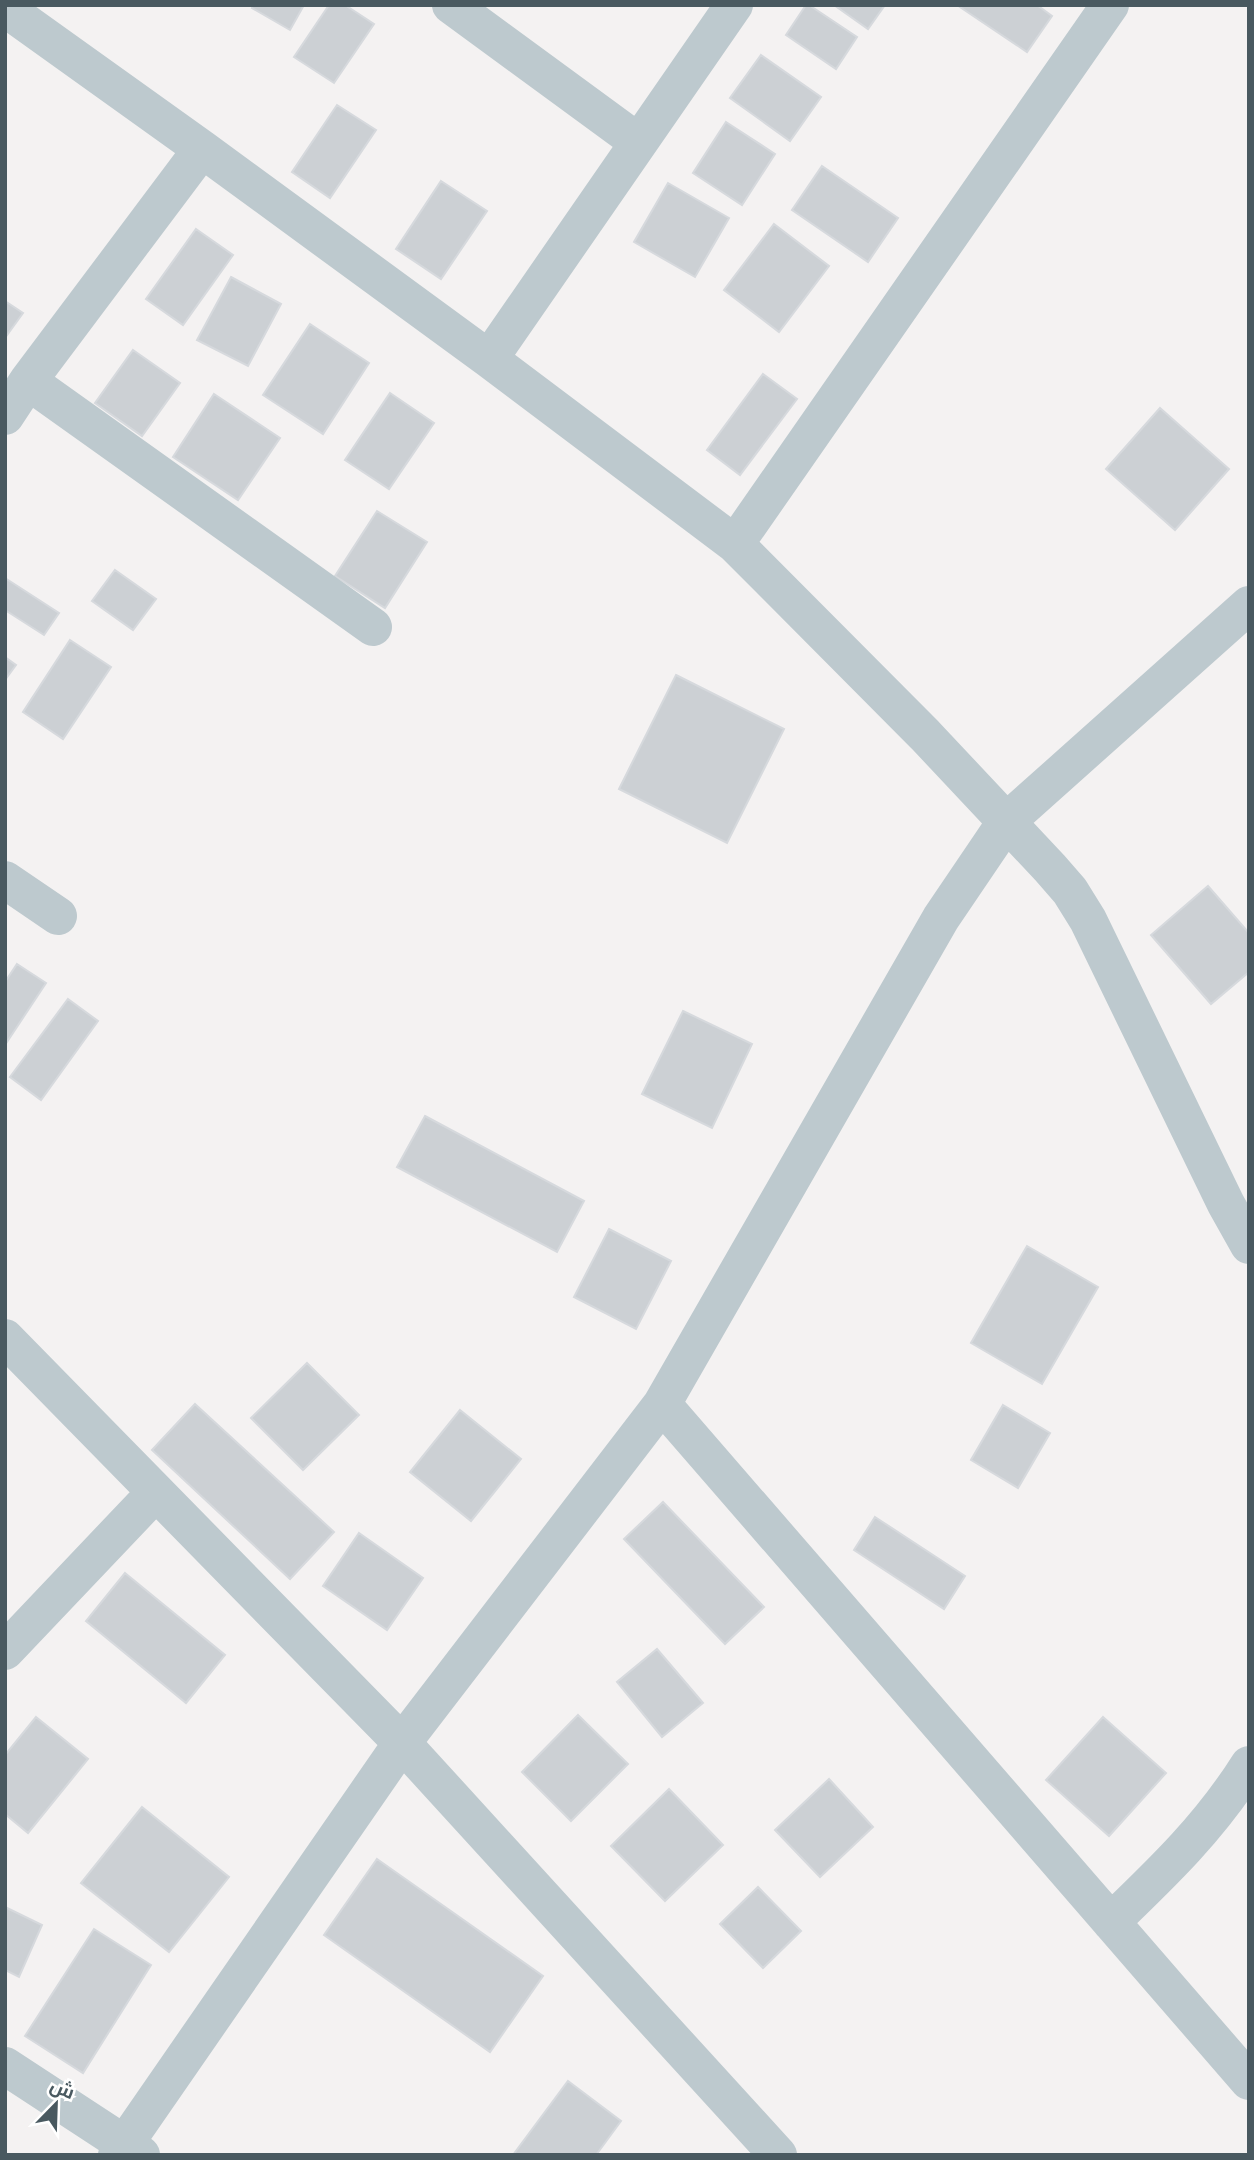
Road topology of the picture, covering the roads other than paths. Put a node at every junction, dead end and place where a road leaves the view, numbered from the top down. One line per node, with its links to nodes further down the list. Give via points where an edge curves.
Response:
1 (452, 5): 5 (street)
2 (734, 5): 5 (street)
3 (1110, 5): 10 (street)
4 (5, 8): 6 (street)
5 (639, 142): 7 (street)
6 (202, 149): 7 (street); 8 (street)
7 (489, 359): 10 (street)
8 (28, 381): 9 (street); 12 (street)
9 (5, 416)
10 (735, 544): 13 (street)
11 (1249, 605): 13 (street)
12 (373, 627)
13 (1006, 822): 16 (street, via 1070,891 1088,920); 18 (street, via 940,918)
14 (5, 880): 15 (street)
15 (58, 916)
16 (1249, 1245)
17 (5, 1338): 19 (street)
18 (662, 1404): 21 (street); 23 (street)
19 (156, 1492): 20 (street); 21 (street)
20 (5, 1651)
21 (402, 1743): 26 (street); 27 (street)
22 (1249, 1765): 23 (street, via 1181,1855)
23 (1111, 1922): 25 (street)
24 (5, 2066): 26 (street)
25 (1249, 2081)
26 (128, 2151)
27 (778, 2155)

